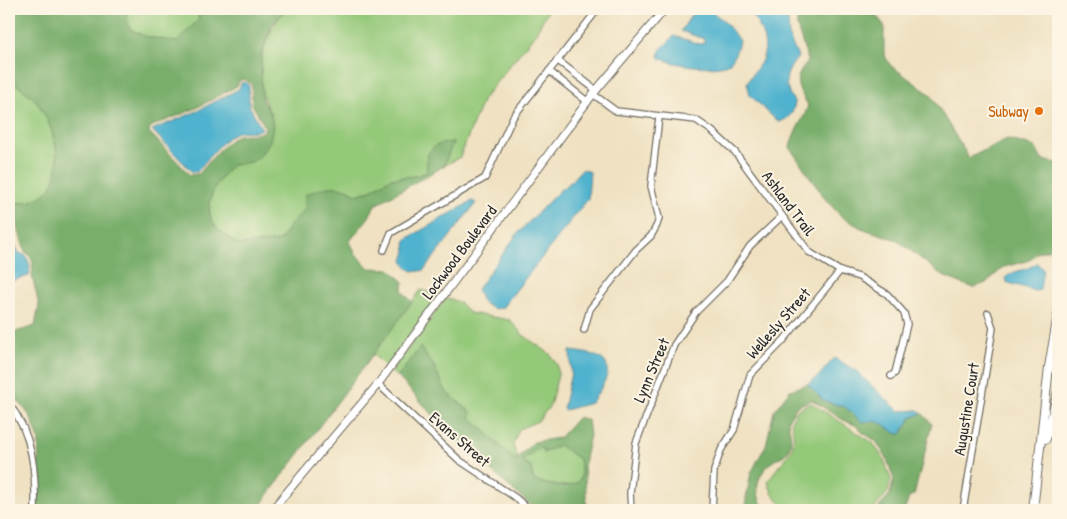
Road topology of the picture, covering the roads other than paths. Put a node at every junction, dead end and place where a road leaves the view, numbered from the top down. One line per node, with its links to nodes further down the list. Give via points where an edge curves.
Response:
1 (598, 9): 3 (street)
2 (665, 9): 5 (street, Lockwood Boulevard)
3 (557, 60): 4 (street); 5 (street, Ashland Trail)
4 (549, 71): 6 (street); 9 (street, via 512,117 485,178 391,233)
5 (595, 92): 6 (street, Lockwood Boulevard); 7 (street, Ashland Trail, via 616,111)
6 (588, 102): 15 (street, Lockwood Boulevard)
7 (660, 117): 8 (street, Ashland Trail, via 696,120 712,131 735,152); 13 (street, via 651,186 659,218 657,226 590,309)
8 (782, 216): 10 (street, Ashland Trail, via 809,252); 22 (street, Lynn Street, via 750,246 727,280 696,312 674,345 636,443)
9 (384, 250)
10 (840, 271): 14 (street, Ashland Trail, via 858,277 887,294 904,313 907,324 895,372); 23 (street, Wellesly Street, via 801,320 750,375 734,430 714,471)
11 (988, 312): 24 (street, Augustine Court, via 993,328)
12 (1058, 315): 18 (main road)
13 (584, 330)
14 (891, 376)
15 (378, 384): 20 (street, Lockwood Boulevard); 21 (street, Evans Street, via 459,460)
16 (1058, 392): 18 (main road)
17 (9, 404): 19 (street, via 29,441 36,477)
18 (1039, 465): 25 (main road)
19 (35, 510)
20 (272, 510)
21 (529, 510)
22 (631, 510)
23 (712, 510)
24 (963, 510)
25 (1032, 510)

